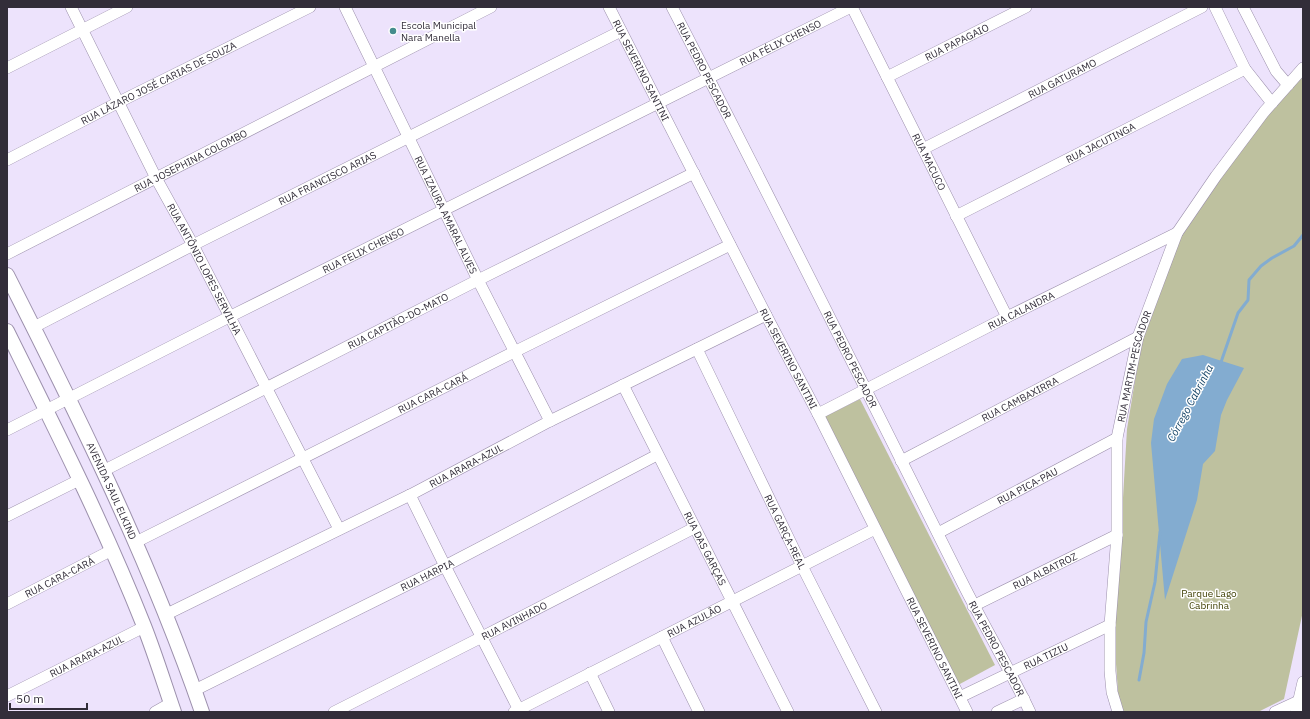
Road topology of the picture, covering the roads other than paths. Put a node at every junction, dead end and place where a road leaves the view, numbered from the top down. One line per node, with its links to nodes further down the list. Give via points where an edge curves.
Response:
1 (72, 7): 13 (street, RUA ANTÔNIO LOPES SERVILHA)
2 (127, 7): 13 (street)
3 (310, 7): 22 (street, RUA LÁZARO JOSÉ CARIAS DE SOUZA)
4 (345, 7): 15 (street, RUA IZAURA AMARAL ALVES)
5 (491, 7): 15 (street, RUA JOSEPHINA COLOMBO)
6 (609, 7): 14 (street, RUA SEVERINO SANTINI)
7 (672, 7): 19 (street, RUA PEDRO PESCADOR)
8 (852, 7): 19 (street, RUA FÉLIX CHENSO); 20 (street, RUA MACUCO)
9 (1026, 7): 20 (street, RUA PAPAGAIO)
10 (1202, 7): 26 (street, RUA GATURAMO)
11 (1215, 7): 18 (street)
12 (1243, 7): 21 (street, via 1276,71)
13 (83, 29): 16 (street); 22 (street, RUA ANTÔNIO LOPES SERVILHA)
14 (621, 31): 23 (street, RUA SEVERINO SANTINI); 25 (street, RUA FRANCISCO ARIAS)
15 (374, 67): 25 (street, RUA IZAURA AMARAL ALVES); 29 (street, RUA JOSEPHINA COLOMBO)
16 (7, 68)
17 (1303, 68): 21 (street, RUA MARTIM-PESCADOR)
18 (1245, 69): 24 (street); 31 (street, RUA JACUTINGA)
19 (709, 77): 23 (street, RUA FÉLIX CHENSO); 48 (street, RUA PEDRO PESCADOR)
20 (887, 77): 26 (street, RUA MACUCO)
21 (1288, 85): 24 (street, RUA MARTIM-PESCADOR)
22 (119, 102): 27 (street, RUA LÁZARO JOSÉ CARIAS DE SOUZA); 29 (street, RUA ANTÔNIO LOPES SERVILHA)
23 (658, 103): 28 (street, RUA SEVERINO SANTINI); 30 (street, RUA FELIX CHENSO)
24 (1272, 103): 32 (street, RUA MARTIM-PESCADOR, via 1216,176)
25 (409, 137): 30 (street, RUA IZAURA AMARAL ALVES); 33 (street, RUA FRANCISCO ARIAS)
26 (923, 149): 31 (street, RUA MACUCO)
27 (7, 160)
28 (694, 173): 34 (street, RUA SEVERINO SANTINI); 37 (street, RUA CAPITÃO-DO-MATO)
29 (156, 178): 33 (street, RUA ANTÔNIO LOPES SERVILHA); 35 (street, RUA JOSEPHINA COLOMBO)
30 (445, 210): 37 (street, RUA IZAURA AMARAL ALVES); 39 (street, RUA FELIX CHENSO)
31 (956, 216): 40 (street, RUA MACUCO)
32 (1177, 233): 40 (street, RUA CALANDRA); 43 (street, RUA MARTIM-PESCADOR)
33 (193, 245): 39 (street, RUA ANTÔNIO LOPES SERVILHA); 41 (street, RUA FRANCISCO ARIAS)
34 (730, 245): 38 (street, RUA SEVERINO SANTINI); 45 (street, RUA CARA-CARÁ)
35 (7, 254)
36 (7, 275): 41 (main road, AVENIDA SAUL ELKIND)
37 (478, 280): 45 (street, RUA IZAURA AMARAL ALVES); 47 (street, RUA CAPITÃO-DO-MATO)
38 (766, 315): 44 (street, RUA ARARA-AZUL); 51 (street, RUA SEVERINO SANTINI)
39 (229, 317): 47 (street, RUA ANTÔNIO LOPES SERVILHA); 49 (street, RUA FELIX CHENSO)
40 (1007, 317): 48 (street, RUA CALANDRA)
41 (34, 327): 49 (main road, AVENIDA SAUL ELKIND)
42 (7, 331): 50 (main road)
43 (1138, 338): 54 (street, RUA MARTIM-PESCADOR); 57 (street, RUA CAMBAXIRRA)
44 (697, 349): 46 (street, RUA ARARA-AZUL); 70 (street, RUA GARÇA-REAL)
45 (514, 352): 52 (street, RUA IZAURA AMARAL ALVES); 56 (street, RUA CARA-CARÁ)
46 (623, 385): 52 (street, RUA ARARA-AZUL); 55 (street, RUA DAS GARÇAS)
47 (266, 387): 56 (street, RUA ANTÔNIO LOPES SERVILHA); 58 (street, RUA CAPITÃO-DO-MATO)
48 (867, 389): 51 (street, RUA CALANDRA); 57 (street, RUA PEDRO PESCADOR)
49 (68, 399): 50 (street, RUA FELIX CHENSO); 58 (main road, AVENIDA SAUL ELKIND)
50 (46, 410): 53 (street, RUA FELIX CHENSO); 59 (main road)
51 (818, 414): 64 (street, RUA SEVERINO SANTINI)
52 (550, 421): 60 (street, RUA ARARA-AZUL)
53 (7, 430)
54 (1117, 438): 65 (street, RUA PICA-PAU); 66 (street, RUA MARTIM-PESCADOR)
55 (657, 455): 62 (street, RUA DAS GARÇAS); 69 (street, RUA HARPIA)
56 (303, 458): 63 (street, RUA ANTÔNIO LOPES SERVILHA); 67 (street, RUA CARA-CARÁ)
57 (901, 460): 65 (street, RUA PEDRO PESCADOR)
58 (103, 471): 67 (main road, AVENIDA SAUL ELKIND)
59 (79, 480): 61 (street); 68 (main road)
60 (410, 495): 63 (street, RUA ARARA-AZUL); 69 (street)
61 (7, 516)
62 (694, 528): 71 (street, RUA DAS GARÇAS); 77 (street, RUA AVINHADO)
63 (339, 529): 74 (street, RUA ARARA-AZUL)
64 (875, 529): 70 (street, RUA AZULÃO); 84 (street, RUA SEVERINO SANTINI)
65 (938, 533): 73 (street, RUA PEDRO PESCADOR)
66 (1116, 535): 73 (street, RUA ALBATROZ); 75 (street, RUA MARTIM-PESCADOR)
67 (136, 542): 74 (main road, AVENIDA SAUL ELKIND)
68 (112, 550): 72 (street, RUA CARA-CARÁ); 76 (main road)
69 (445, 566): 77 (street); 82 (street, RUA HARPIA)
70 (802, 566): 71 (street, RUA AZULÃO); 96 (street, RUA GARÇA-REAL)
71 (732, 602): 78 (street, RUA AZULÃO); 95 (street, RUA DAS GARÇAS)
72 (7, 604)
73 (974, 606): 80 (street, RUA PEDRO PESCADOR)
74 (166, 615): 82 (main road, AVENIDA SAUL ELKIND)
75 (1110, 625): 80 (street, RUA TIZIU); 89 (street, RUA MARTIM-PESCADOR, via 1110,670)
76 (144, 627): 83 (street, RUA ARARA-AZUL); 87 (main road)
77 (482, 637): 88 (street); 92 (street, RUA AVINHADO)
78 (662, 637): 79 (street, RUA AZULÃO); 94 (street)
79 (590, 673): 88 (street, RUA AZULÃO); 93 (street)
80 (1011, 673): 84 (street, RUA TIZIU); 85 (street, RUA PEDRO PESCADOR)
81 (1303, 682): 86 (street)
82 (195, 690): 91 (main road, AVENIDA SAUL ELKIND)
83 (7, 696)
84 (960, 697): 97 (street, RUA SEVERINO SANTINI)
85 (1024, 698): 98 (street); 99 (street, RUA PEDRO PESCADOR)
86 (1301, 699): 100 (street); 101 (street)
87 (173, 708): 90 (street)
88 (518, 711)
89 (1115, 711)
90 (155, 712)
91 (202, 712)
92 (334, 712)
93 (609, 712)
94 (699, 712)
95 (788, 712)
96 (876, 712)
97 (967, 712)
98 (997, 712)
99 (1030, 712)
100 (1275, 712)
101 (1296, 712)

